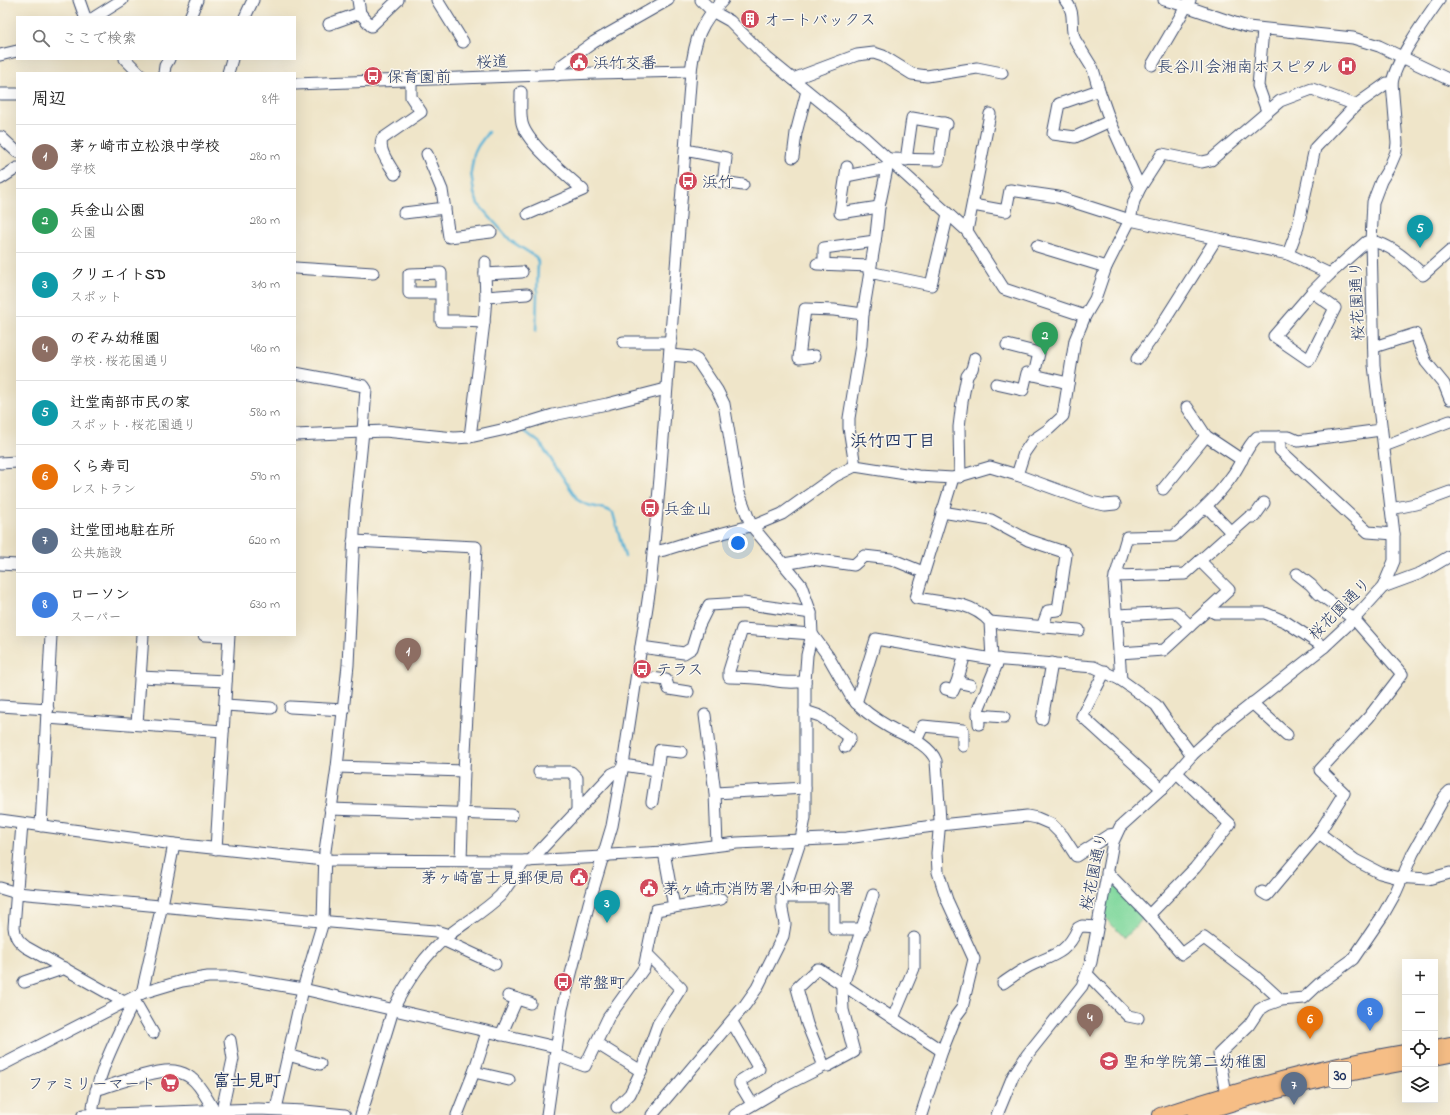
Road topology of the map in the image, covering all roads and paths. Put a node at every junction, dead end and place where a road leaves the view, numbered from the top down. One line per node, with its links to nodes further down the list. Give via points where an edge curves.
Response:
1 (79, 0): 17 (street)
2 (122, 0): 18 (street)
3 (197, 0): 19 (street)
4 (253, 0): 20 (street)
5 (358, 0): 16 (street)
6 (398, 0): 16 (street, via 371,26)
7 (437, 0): 23 (street)
8 (668, 0): 36 (street, via 594,42 562,64)
9 (701, 0): 15 (street)
10 (723, 0): 15 (street)
11 (1065, 0): 42 (street, via 1072,13 1073,35 1093,69)
12 (1164, 0): 14 (street)
13 (1439, 0): 26 (street, 桜花園通り)
14 (1189, 3): 22 (street, via 1231,23); 30 (street)
15 (712, 11): 31 (street, via 698,36); 37 (street, via 730,21 767,58)
16 (360, 13): 21 (street)
17 (85, 16)
18 (97, 16)
19 (190, 16)
20 (246, 16)
21 (329, 24)
22 (1263, 30): 26 (street, via 1353,38 1378,46); 48 (street, via 1258,86)
23 (463, 42)
24 (16, 51): 25 (street)
25 (0, 55)
26 (1402, 58): 39 (street); 40 (street, 桜花園通り)
27 (126, 60): 32 (street)
28 (168, 60): 33 (street)
29 (232, 60): 34 (street)
30 (1152, 65)
31 (691, 71): 36 (street, 桜道); 52 (street)
32 (138, 72)
33 (164, 72)
34 (228, 72)
35 (1002, 73): 37 (street, via 977,68 927,76 912,74 874,53 857,55)
36 (557, 75): 38 (street, 桜道)
37 (793, 79): 43 (street)
38 (411, 80): 41 (street, 桜道); 59 (street, via 411,96 421,112 382,139 380,144)
39 (1450, 80)
40 (1392, 83): 47 (street); 74 (street, 桜花園通り, via 1396,152 1373,202)
41 (296, 84)
42 (1099, 90): 50 (street); 50 (street, via 1059,104 1053,134 1075,137)
43 (807, 91): 55 (street, via 796,133); 57 (street)
44 (521, 92): 67 (street, via 522,124 526,132 583,190)
45 (0, 94): 46 (street)
46 (16, 94)
47 (1356, 105): 48 (street, via 1312,89 1280,101); 77 (street, via 1315,148 1298,226)
48 (1267, 111): 62 (street, via 1211,160 1202,162 1162,154)
49 (990, 114): 63 (street)
50 (1110, 121): 62 (street)
51 (1, 137): 53 (street)
52 (685, 150): 61 (street, via 726,158 719,181); 94 (street)
53 (16, 151)
54 (427, 154): 65 (street, via 442,190)
55 (793, 157)
56 (906, 160): 56 (street, via 939,160 945,124 912,118); 57 (street)
57 (888, 164): 64 (street); 64 (street, via 846,172 840,213); 68 (street)
58 (16, 169): 60 (street)
59 (395, 174)
60 (0, 179)
61 (743, 186)
62 (1140, 188): 69 (street)
63 (972, 205): 69 (street, via 1006,211 1010,190 1058,197); 70 (street)
64 (879, 207): 73 (street)
65 (445, 208): 66 (street); 71 (street, via 449,237)
66 (404, 212)
67 (528, 214)
68 (948, 214): 70 (street); 81 (street, via 931,285)
69 (1130, 220): 72 (street); 79 (street)
70 (967, 231): 91 (street, via 1004,289)
71 (491, 232)
72 (1216, 239): 77 (street); 100 (street)
73 (875, 241): 81 (street); 81 (street, via 824,248 820,264)
74 (1371, 241): 76 (street, via 1391,249 1423,275); 85 (street, via 1366,242); 96 (street, 桜花園通り)
75 (1040, 249): 79 (street)
76 (1450, 251)
77 (1288, 254): 85 (street)
78 (485, 262): 84 (street)
79 (1106, 267): 91 (street)
80 (296, 268): 83 (street)
81 (870, 269): 90 (street)
82 (522, 272): 84 (street)
83 (373, 273)
84 (485, 274): 89 (street)
85 (1330, 274): 86 (street)
86 (1312, 292): 86 (street, via 1274,336 1309,360 1335,308)
87 (441, 293): 92 (street, via 441,326 461,321)
88 (527, 294): 89 (street)
89 (486, 298): 92 (street)
90 (863, 314): 98 (street, via 805,309 799,358); 119 (street, via 849,418)
91 (1085, 316): 103 (street, via 1075,340)
92 (484, 322): 113 (street)
93 (623, 342): 94 (street)
94 (671, 342): 97 (street)
95 (1007, 345): 102 (street, via 1039,353)
96 (1374, 347): 106 (street, via 1415,334 1426,362 1444,384); 109 (street, 桜花園通り)
97 (670, 355): 105 (street); 129 (street, via 692,356 697,360 724,404 739,493)
98 (815, 356)
99 (975, 358): 121 (street, via 967,376 962,402)
100 (1137, 359)
101 (296, 373): 110 (street, via 364,386 366,389)
102 (1034, 375): 103 (street); 104 (street, via 1027,373 1023,390)
103 (1068, 383): 120 (street, via 1063,416 1050,429 1033,440 1024,453)
104 (996, 384)
105 (666, 389): 113 (street); 133 (street)
106 (1450, 399)
107 (1187, 407): 112 (street)
108 (1450, 421): 115 (street)
109 (1381, 430): 114 (street, via 1298,441); 115 (street, 桜花園通り)
110 (363, 431): 111 (street); 113 (street); 132 (street)
111 (296, 435)
112 (1206, 436): 116 (street); 122 (street)
113 (470, 437)
114 (1280, 437): 116 (street, via 1257,437 1252,441); 131 (street, via 1280,450 1368,532)
115 (1384, 446): 127 (street, 桜花園通り)
116 (1242, 460): 126 (street, via 1222,490)
117 (16, 462): 118 (street)
118 (0, 463)
119 (855, 466): 121 (street, via 918,476); 129 (street, via 835,476 786,511)
120 (1017, 475): 121 (street, via 990,467); 125 (street, via 1091,502)
121 (956, 478): 128 (street)
122 (1163, 488)
123 (1450, 492): 127 (street, via 1420,503)
124 (1264, 503): 130 (street, via 1254,517 1248,517)
125 (1115, 504)
126 (1206, 506): 130 (street); 141 (street, via 1174,536 1127,537)
127 (1391, 509): 131 (street, 桜花園通り)
128 (942, 512): 139 (street); 149 (street, via 990,520 1028,540 1064,552 1066,555 1058,610 1048,611)
129 (751, 525): 133 (street); 137 (street)
130 (1231, 532): 135 (street)
131 (1394, 534): 142 (street, 桜花園通り, via 1394,561)
132 (353, 541): 177 (street); 194 (street, via 476,547)
133 (654, 552): 155 (street)
134 (1450, 556): 142 (street, via 1421,573)
135 (1200, 561): 141 (street, via 1185,574); 143 (street, via 1229,590)
136 (0, 564): 138 (street)
137 (784, 564): 139 (street, via 812,559 854,565 864,556 891,559); 144 (street, via 801,585)
138 (16, 566)
139 (923, 572): 147 (street, via 916,598 969,607)
140 (1297, 574): 146 (street, via 1319,594)
141 (1115, 576): 145 (street)
142 (1383, 587): 146 (street, 桜花園通り)
143 (1208, 609): 148 (street); 156 (street, via 1215,613 1265,613 1286,622)
144 (811, 613): 151 (street); 155 (street, via 743,603 709,605 692,648 684,653)
145 (1117, 615): 148 (street, via 1176,612); 157 (street)
146 (1354, 619): 156 (street, 桜花園通り); 210 (street, via 1402,674 1369,717 1320,770 1344,793)
147 (990, 622): 149 (street); 159 (street)
148 (1190, 626): 157 (street, via 1164,650)
149 (1042, 627): 150 (street)
150 (1079, 630)
151 (812, 634): 166 (street); 166 (street, via 742,629 729,671 729,677); 171 (street)
152 (52, 636): 179 (street)
153 (143, 636): 163 (street)
154 (228, 636): 165 (street)
155 (641, 647): 162 (street)
156 (1324, 647): 172 (street, 桜花園通り)
157 (1119, 653): 164 (street)
158 (965, 654): 159 (street); 167 (street); 171 (street, via 876,639)
159 (995, 659): 160 (street); 181 (street, via 978,710 979,720)
160 (1052, 663): 161 (street, via 1088,666); 182 (street)
161 (1105, 671): 164 (street); 198 (street, via 1082,716)
162 (637, 676): 170 (street, via 666,680 669,689); 192 (street)
163 (140, 677): 165 (street); 183 (street)
164 (1121, 680): 190 (street, via 1156,705)
165 (226, 681): 173 (street)
166 (805, 682): 178 (street)
167 (957, 682): 168 (street); 169 (street, via 953,691)
168 (970, 685)
169 (946, 689)
170 (688, 692)
171 (856, 703): 186 (street)
172 (1252, 703): 185 (street); 190 (street, 桜花園通り)
173 (224, 705): 176 (street); 184 (street)
174 (0, 706): 179 (street)
175 (290, 707): 177 (street)
176 (271, 708)
177 (344, 710): 191 (street)
178 (805, 711): 188 (street, via 820,716 850,738); 197 (street)
179 (47, 713): 183 (street); 209 (street)
180 (705, 715): 200 (street)
181 (1004, 717)
182 (1042, 719)
183 (138, 724): 184 (street)
184 (223, 731): 215 (street)
185 (1287, 735)
186 (916, 742): 187 (street, via 923,726 963,730); 208 (street, via 933,755 936,761)
187 (963, 746)
188 (845, 747)
189 (680, 752): 193 (street, via 660,750)
190 (1192, 754): 196 (street, 桜花園通り)
191 (337, 766): 194 (street); 202 (street)
192 (623, 767): 193 (street); 203 (street, via 612,774); 217 (street, via 612,826)
193 (656, 770): 201 (street)
194 (464, 771): 204 (street)
195 (539, 772): 203 (street, via 571,772 577,778)
196 (1176, 772): 198 (street, 桜花園通り); 232 (street, via 1230,824 1195,868)
197 (805, 788): 200 (street); 212 (street, via 805,818)
198 (1162, 789): 211 (street, 桜花園通り, via 1131,815)
199 (1450, 791): 223 (street, via 1413,853)
200 (715, 793): 214 (street)
201 (652, 802)
202 (330, 809): 204 (street); 218 (street)
203 (577, 812): 220 (street)
204 (463, 813): 205 (street); 219 (street)
205 (512, 815)
206 (0, 820): 207 (street)
207 (22, 824): 209 (street); 226 (street)
208 (940, 825): 211 (street, via 1012,816 1037,818 1051,824 1076,856 1109,835); 212 (street, via 847,838); 261 (street, via 938,872 947,900 974,959 962,1008 956,1016)
209 (41, 826): 213 (street)
210 (1319, 832): 223 (street, via 1355,860 1380,873); 225 (street, via 1267,895)
211 (1115, 834): 221 (street, 桜花園通り)
212 (801, 839): 214 (street); 228 (street)
213 (174, 844): 215 (street); 230 (street)
214 (717, 845): 216 (street)
215 (216, 849): 218 (street)
216 (664, 852): 217 (street); 231 (street)
217 (603, 857): 220 (street); 260 (street, via 562,1009)
218 (324, 860): 219 (street); 233 (street)
219 (461, 860): 220 (street)
220 (527, 861): 236 (street, via 500,895)
221 (1107, 872): 232 (street); 234 (street, 桜花園通り)
222 (1450, 873): 223 (street, via 1428,879)
223 (1403, 878): 247 (street, via 1383,915 1353,959 1320,982 1304,998)
224 (0, 888): 226 (street)
225 (1262, 892)
226 (17, 893): 230 (street); 240 (street, via 14,934 18,941)
227 (873, 895): 235 (street)
228 (782, 897): 235 (street, via 834,897 834,929); 252 (street, via 785,924 783,936 757,988)
229 (722, 899): 231 (street)
230 (162, 905): 233 (street); 246 (street)
231 (674, 907): 238 (street, via 656,910)
232 (1149, 915): 247 (street, via 1182,954 1204,938 1257,978)
233 (323, 922): 236 (street, via 436,930); 245 (street)
234 (1097, 927): 241 (street, 桜花園通り); 243 (street, via 1078,928 1073,939 1058,954)
235 (863, 929): 244 (street)
236 (446, 937): 239 (street); 249 (street, via 421,964)
237 (914, 938): 250 (street, via 914,968)
238 (647, 954): 257 (street, via 644,968 608,1018); 271 (street, via 681,988 658,1024)
239 (495, 964)
240 (65, 968): 242 (street); 246 (street)
241 (1087, 974): 251 (street, via 1128,1016); 289 (street, 桜花園通り, via 1082,986 1013,1076)
242 (24, 982)
243 (1003, 983)
244 (843, 985): 250 (street); 269 (street, via 843,1010 854,1052); 269 (street, via 817,969 797,988)
245 (303, 989): 246 (street, via 232,977 208,977 162,986); 249 (street); 263 (street)
246 (134, 998): 254 (street); 268 (street); 273 (street)
247 (1281, 1000): 274 (street, via 1259,1010 1219,1054)
248 (530, 1003): 255 (street, via 513,998)
249 (393, 1010): 253 (street); 283 (street)
250 (893, 1018): 261 (street)
251 (1138, 1018)
252 (732, 1022): 275 (street, via 759,1069 740,1081); 286 (street)
253 (487, 1032): 255 (street); 270 (street)
254 (153, 1033)
255 (501, 1035): 260 (street)
256 (230, 1040): 278 (street, via 233,1059)
257 (596, 1043): 260 (street, via 584,1066); 271 (street)
258 (1450, 1044): 259 (main road)
259 (1438, 1046)
260 (555, 1051): 285 (street)
261 (942, 1051): 288 (street)
262 (1402, 1053): 274 (main road, 30, via 1321,1069)
263 (288, 1055): 266 (street); 277 (street)
264 (1450, 1055): 265 (main road)
265 (1438, 1057)
266 (320, 1064)
267 (1402, 1064): 279 (main road, 30, via 1295,1086)
268 (0, 1066)
269 (824, 1066): 275 (street)
270 (474, 1072): 272 (street); 284 (street)
271 (641, 1072): 276 (street, via 630,1094)
272 (509, 1080)
273 (96, 1090): 278 (street, via 161,1071 181,1072 192,1078); 281 (street)
274 (1226, 1095): 279 (main road, 30)
275 (752, 1104): 287 (street)
276 (617, 1107)
277 (276, 1109): 278 (street); 282 (street)
278 (218, 1111): 281 (street)
279 (1198, 1112): 290 (main road, 30)
280 (83, 1115): 281 (street)
281 (92, 1115)
282 (345, 1115)
283 (361, 1115)
284 (457, 1115)
285 (547, 1115)
286 (652, 1115)
287 (735, 1115)
288 (921, 1115)
289 (997, 1115)
290 (1160, 1115)

